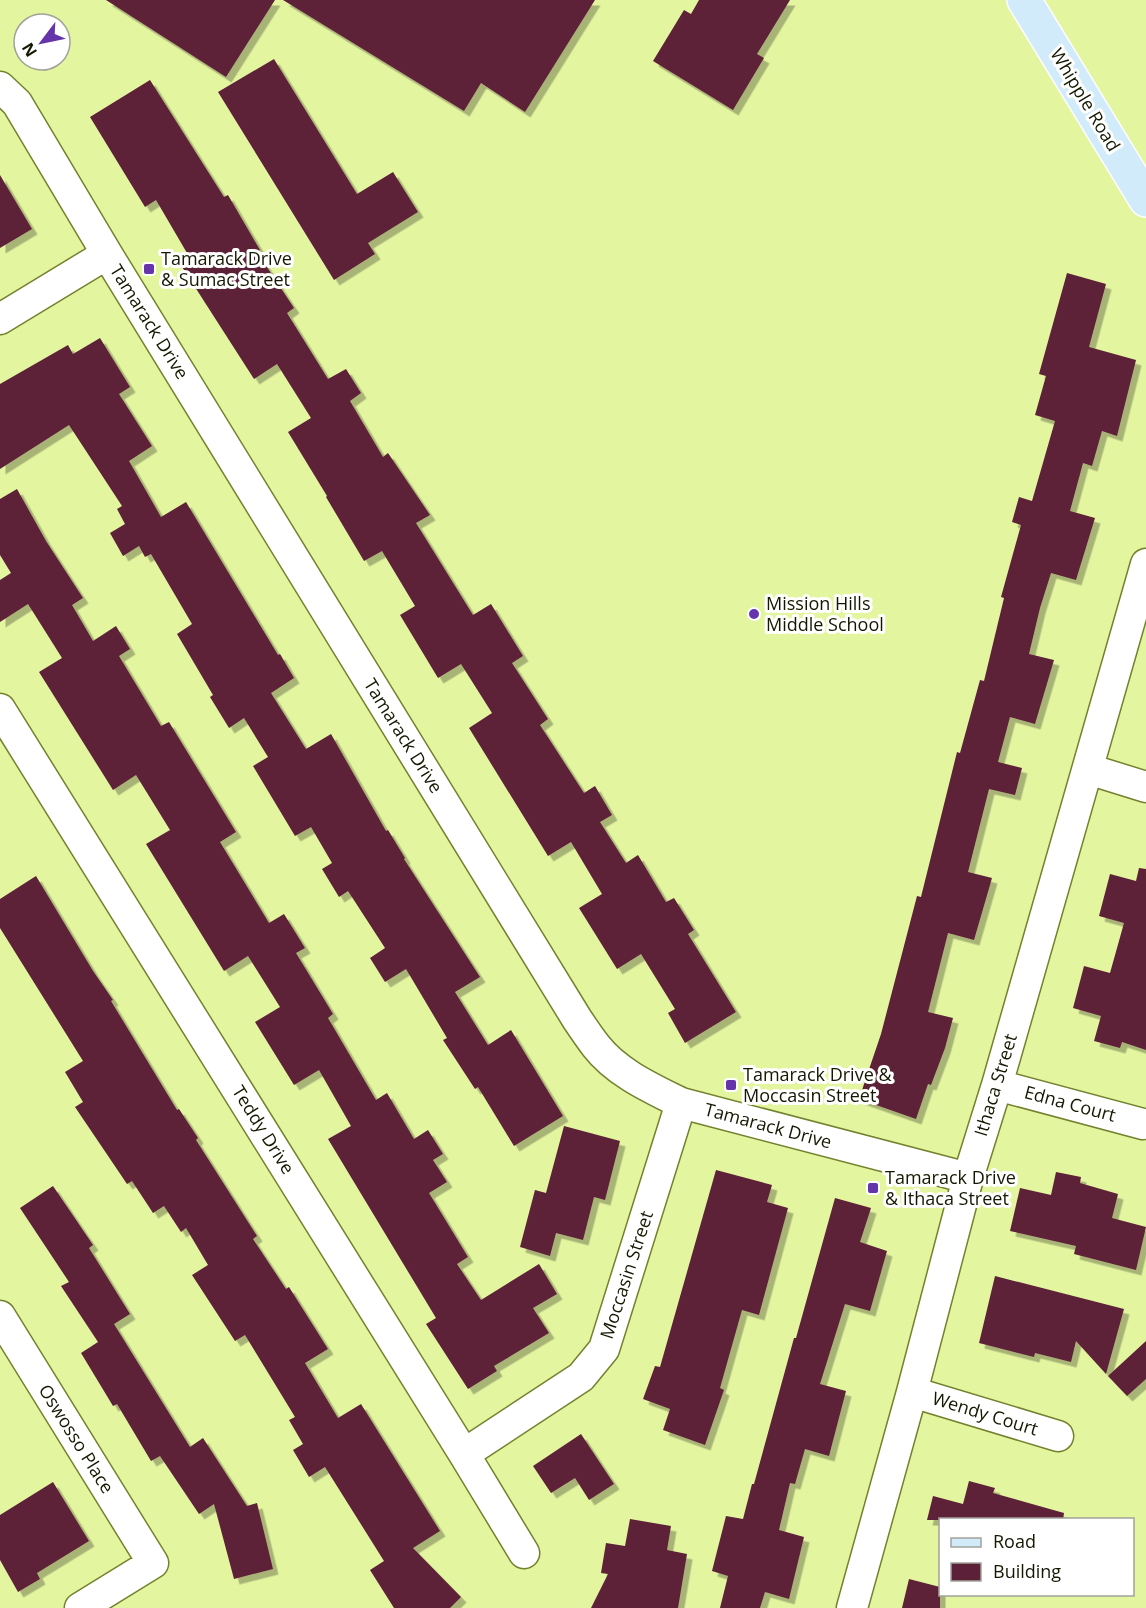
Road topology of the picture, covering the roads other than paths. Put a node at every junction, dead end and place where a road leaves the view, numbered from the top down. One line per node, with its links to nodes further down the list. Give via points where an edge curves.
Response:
1 (1024, 0): 3 (main road, Whipple Road)
2 (0, 87): 4 (street, Tamarack Drive, via 17,103)
3 (1146, 200)
4 (107, 255): 5 (street); 11 (street, Tamarack Drive, via 590,1038 623,1071)
5 (0, 319)
6 (1146, 564): 8 (street, Ithaca Street)
7 (0, 709): 17 (street, Teddy Drive)
8 (1088, 769): 9 (street); 10 (street, Ithaca Street)
9 (1146, 787)
10 (997, 1085): 12 (street, Edna Court); 13 (street, Ithaca Street)
11 (681, 1103): 13 (street, Tamarack Drive); 17 (street, Moccasin Street, via 604,1349 581,1377)
12 (1143, 1124)
13 (968, 1178): 15 (street, Ithaca Street)
14 (0, 1316): 19 (street, Oswosso Place, via 153,1563)
15 (912, 1392): 16 (street, Wendy Court); 20 (street, Ithaca Street)
16 (1058, 1436)
17 (464, 1454): 18 (street, Teddy Drive)
18 (524, 1553)
19 (80, 1608)
20 (852, 1608)

